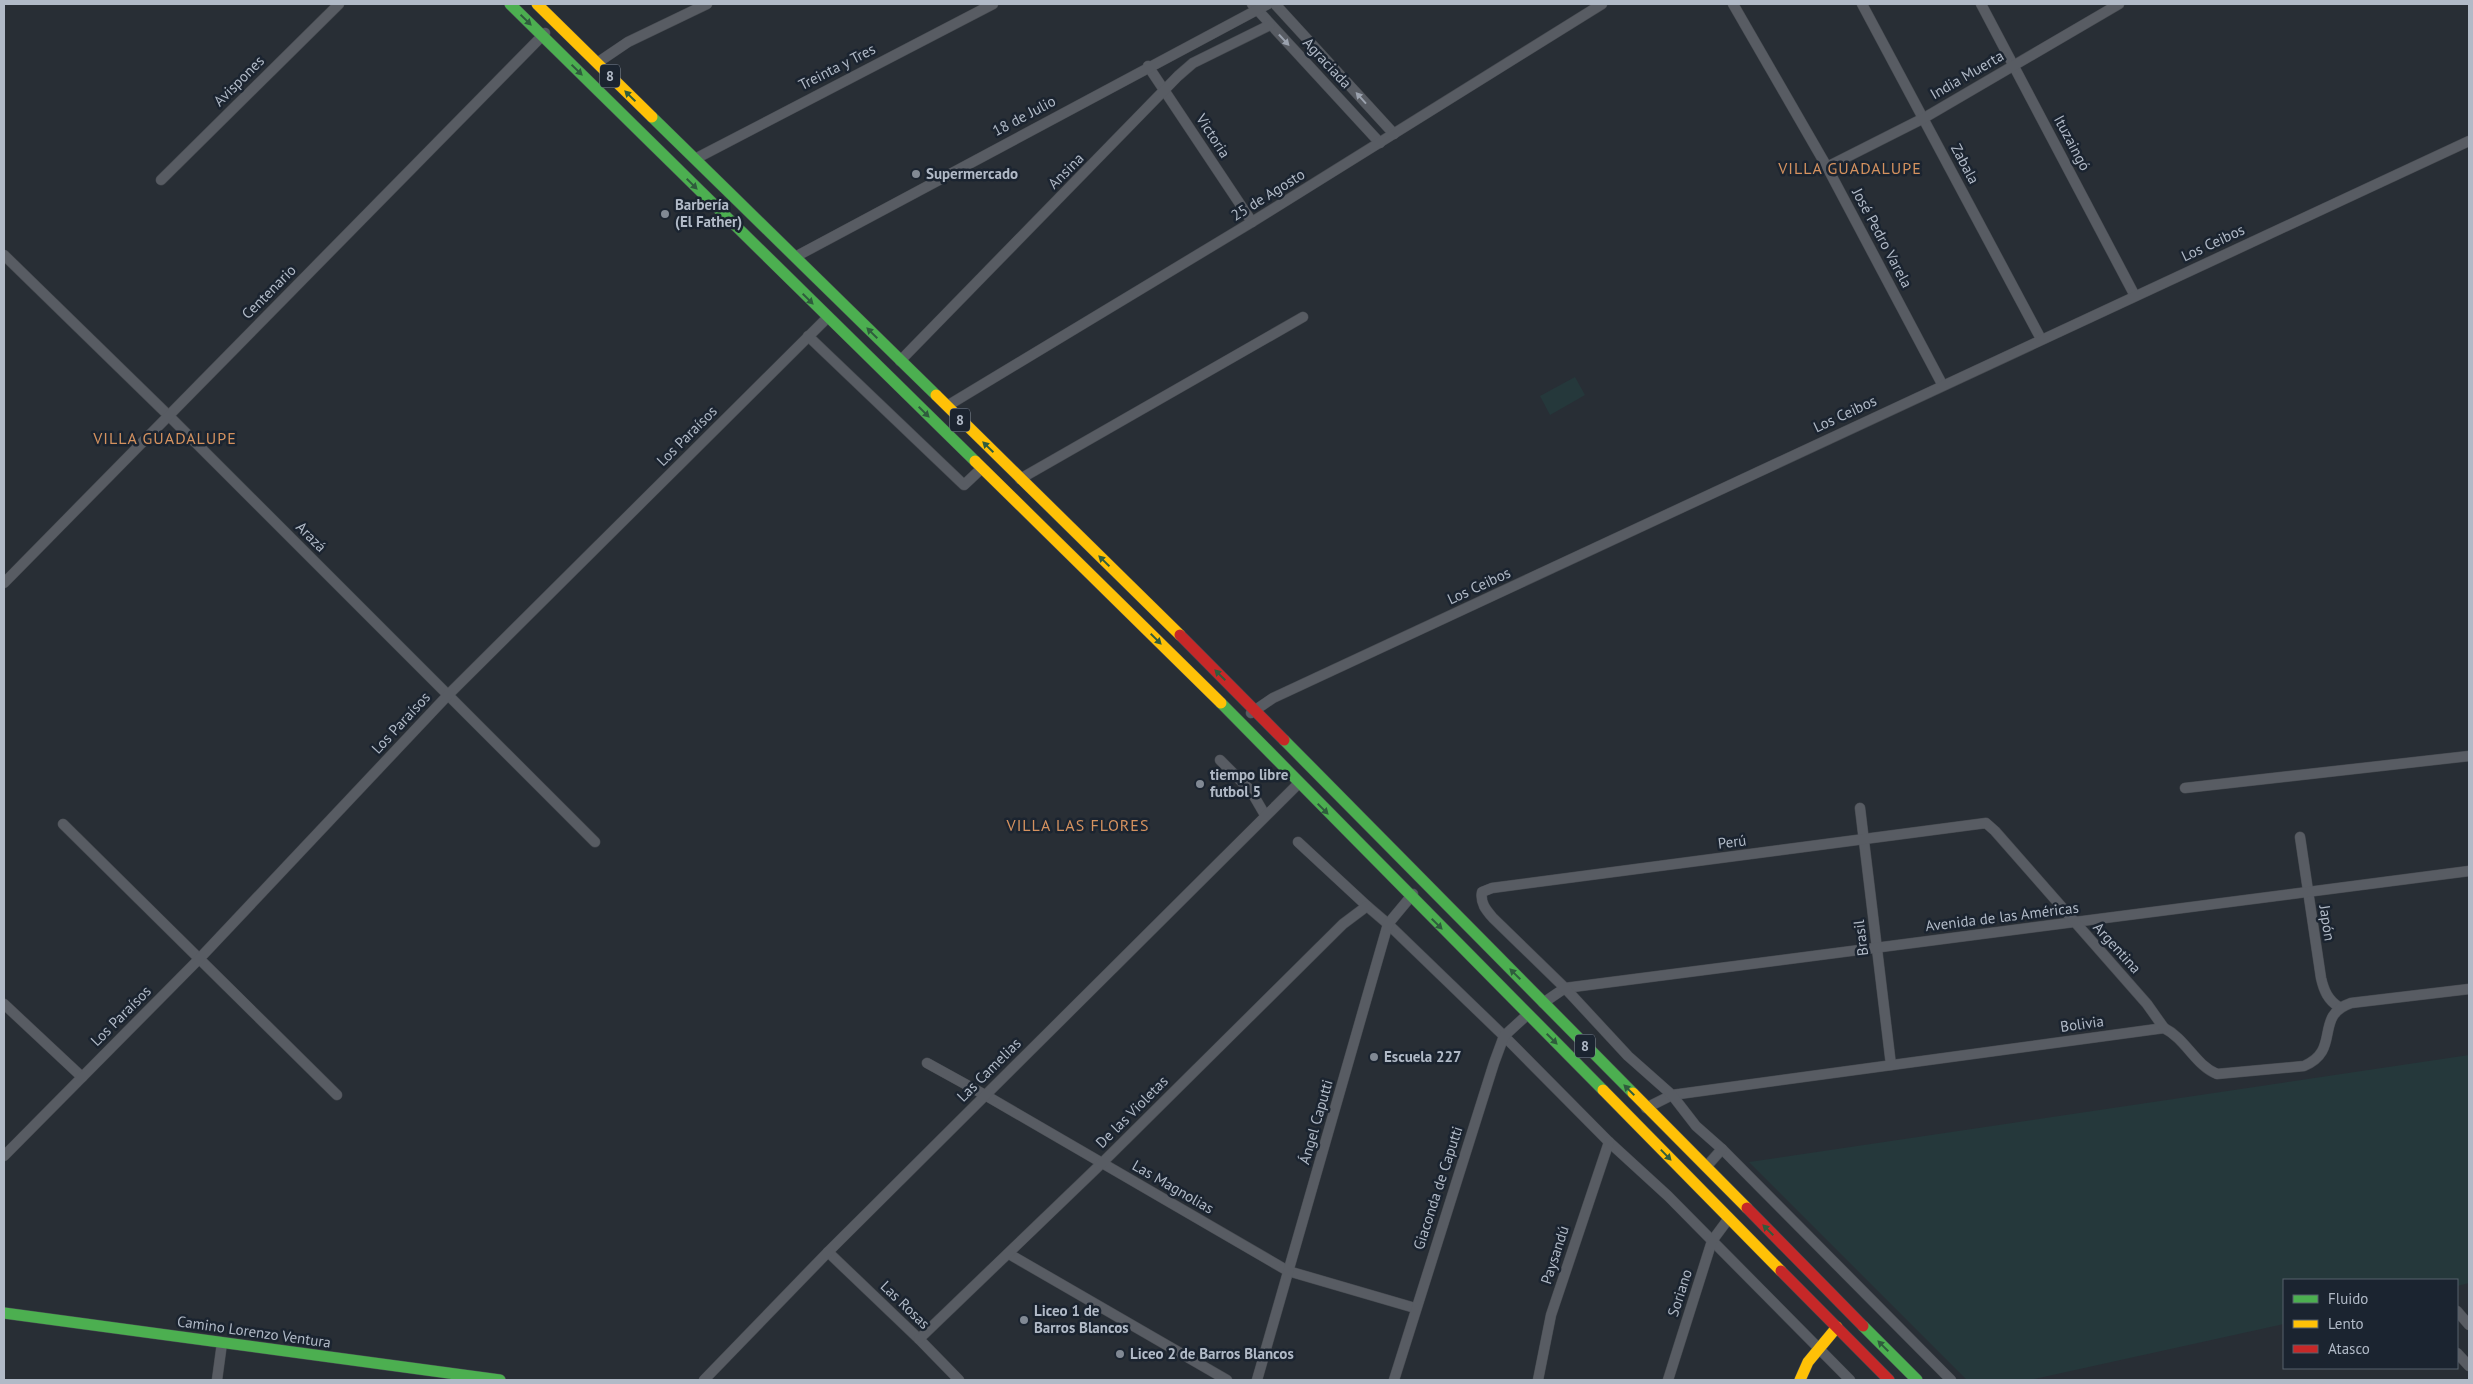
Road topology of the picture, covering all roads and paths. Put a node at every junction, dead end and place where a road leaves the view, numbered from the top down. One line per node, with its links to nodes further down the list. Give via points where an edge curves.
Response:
1 (339, 4): 27 (street, Avispones)
2 (510, 4): 16 (main road, 8, one-way to 16)
3 (537, 4): 14 (main road, 8)
4 (707, 4): 17 (street, via 628,42)
5 (993, 4): 25 (street, Treinta y Tres)
6 (1268, 4): 13 (street, 18 de Julio)
7 (1275, 4): 22 (street, Agraciada, one-way to 7)
8 (1602, 4): 22 (street, 25 de Agosto)
9 (1733, 4): 26 (street, José Pedro Varela)
10 (1862, 4): 21 (street, Zabala)
11 (1980, 4): 19 (street, Ituzaingó)
12 (2119, 4): 19 (street, India Muerta)
13 (1254, 7): 15 (street, Agraciada); 18 (street, 18 de Julio)
14 (555, 22): 16 (street, Centenario); 17 (main road, 8)
15 (1270, 25): 20 (street, Ansina, via 1193,63); 24 (street, Agraciada, one-way to 24)
16 (542, 36): 33 (main road, 8, one-way to 33); 39 (street, Centenario)
17 (597, 63): 25 (main road, 8, one-way to 17)
18 (1148, 66): 20 (street, Victoria); 30 (street, 18 de Julio)
19 (2014, 66): 21 (street, India Muerta); 31 (street, Ituzaingó)
20 (1166, 91): 28 (street, Victoria); 36 (street, Ansina)
21 (1924, 118): 26 (street, India Muerta); 35 (street, Zabala)
22 (1394, 134): 24 (street, 25 de Agosto)
23 (2469, 141): 31 (street, Los Ceibos)
24 (1380, 143): 28 (street, 25 de Agosto)
25 (695, 159): 30 (main road, 8)
26 (1827, 167): 37 (street, José Pedro Varela)
27 (161, 180)
28 (1252, 222): 38 (street, 25 de Agosto)
29 (4, 255): 39 (street, Arazá)
30 (795, 257): 36 (main road, 8, one-way to 30)
31 (2136, 296): 35 (street, Los Ceibos)
32 (1303, 317): 41 (street)
33 (827, 318): 34 (street, Los Paraísos); 40 (main road, 8, one-way to 40)
34 (808, 336): 40 (street, via 964,485); 43 (street, Los Paraísos)
35 (2041, 339): 37 (street, Los Ceibos)
36 (900, 361): 38 (main road, 8)
37 (1942, 384): 44 (street, Los Ceibos, via 1273,698)
38 (946, 406): 41 (main road, 8, one-way to 38)
39 (168, 415): 42 (street, Centenario); 43 (street, Arazá)
40 (982, 468): 45 (main road, 8, one-way to 45)
41 (1020, 479): 44 (main road, 8, one-way to 41)
42 (4, 583)
43 (448, 695): 56 (street, Arazá); 66 (street, Los Paraísos)
44 (1254, 710): 45 (street, Los Ceibos); 59 (main road, 8)
45 (1240, 724): 48 (main road, 8)
46 (2469, 756): 49 (street)
47 (1220, 760): 51 (street, via 1251,791)
48 (1298, 784): 51 (street, Las Camelias); 61 (main road, 8, one-way to 61)
49 (2185, 788)
50 (1860, 808): 55 (street, Brasil)
51 (1265, 815): 79 (street, Las Camelias)
52 (1986, 823): 55 (street, Perú); 63 (street, Argentina)
53 (63, 824): 66 (street)
54 (2300, 837): 60 (street, Japón)
55 (1864, 840): 65 (street, Brasil); 67 (street, Perú, via 1492,888 1482,892 1484,907 1493,918)
56 (595, 842)
57 (1298, 842): 62 (street)
58 (2469, 871): 60 (street, Avenida de las Américas)
59 (1424, 883): 61 (street, Ángel Caputti); 69 (main road, 8, one-way to 59)
60 (2307, 891): 63 (street, Avenida de las Américas); 71 (street, Japón, via 2324,992 2332,1003)
61 (1410, 897): 64 (street, Ángel Caputti); 72 (main road, 8, one-way to 72)
62 (1367, 906): 64 (street); 85 (street, De las Violetas, via 1343,924)
63 (2074, 923): 65 (street, Avenida de las Américas); 73 (street, Argentina)
64 (1388, 924): 74 (street); 91 (street, Ángel Caputti)
65 (1877, 947): 67 (street, Avenida de las Américas); 76 (street, Brasil)
66 (200, 958): 77 (street, Los Paraísos); 78 (street)
67 (1565, 988): 69 (street, Avenida de las Américas); 80 (street, via 1628,1056)
68 (2469, 989): 71 (street)
69 (1543, 1003): 81 (main road, 8, one-way to 69)
70 (4, 1004): 77 (street)
71 (2340, 1007): 73 (street, via 2329,1022 2322,1053 2304,1066 2217,1074 2206,1070 2175,1034)
72 (1528, 1015): 74 (street); 87 (main road, 8, one-way to 87)
73 (2164, 1028): 76 (street, Bolivia)
74 (1504, 1036): 82 (street); 92 (street, Giaconda de Caputti)
75 (927, 1063): 79 (street, Las Magnolias)
76 (1891, 1065): 80 (street, Bolivia)
77 (82, 1077): 84 (street, Los Paraísos)
78 (337, 1095)
79 (986, 1095): 85 (street, Las Magnolias); 89 (street, Las Camelias)
80 (1672, 1095): 81 (street, Bolivia); 83 (street, via 1696,1126)
81 (1646, 1108): 86 (main road, 8)
82 (1609, 1142): 88 (street); 109 (street, Paysandú, via 1551,1315)
83 (1722, 1149): 86 (street); 115 (street)
84 (4, 1156)
85 (1102, 1163): 90 (street, De las Violetas); 91 (street, Las Magnolias)
86 (1706, 1167): 114 (main road, 8, one-way to 86)
87 (1729, 1218): 88 (street, Soriano); 96 (main road, 8)
88 (1712, 1241): 99 (street); 110 (street, Soriano)
89 (828, 1252): 97 (street, Las Rosas); 104 (street, Las Camelias)
90 (1009, 1254): 97 (street, De las Violetas); 106 (street)
91 (1288, 1272): 92 (street, Las Magnolias); 107 (street, Ángel Caputti)
92 (1415, 1308): 108 (street, Giaconda de Caputti)
93 (4, 1312): 98 (main road, Camino Lorenzo Ventura)
94 (2458, 1312): 95 (street)
95 (2469, 1325)
96 (1837, 1327): 99 (main road); 113 (main road, 8)
97 (919, 1339): 105 (street, Las Rosas)
98 (222, 1343): 102 (street); 103 (main road, Camino Lorenzo Ventura)
99 (1818, 1349): 111 (main road); 112 (street)
100 (2458, 1354): 101 (street)
101 (2469, 1366)
102 (217, 1380)
103 (500, 1380)
104 (704, 1380)
105 (959, 1380)
106 (1227, 1380)
107 (1256, 1380)
108 (1394, 1380)
109 (1538, 1380)
110 (1668, 1380)
111 (1800, 1380)
112 (1850, 1380)
113 (1890, 1380)
114 (1917, 1380)
115 (1951, 1380)

